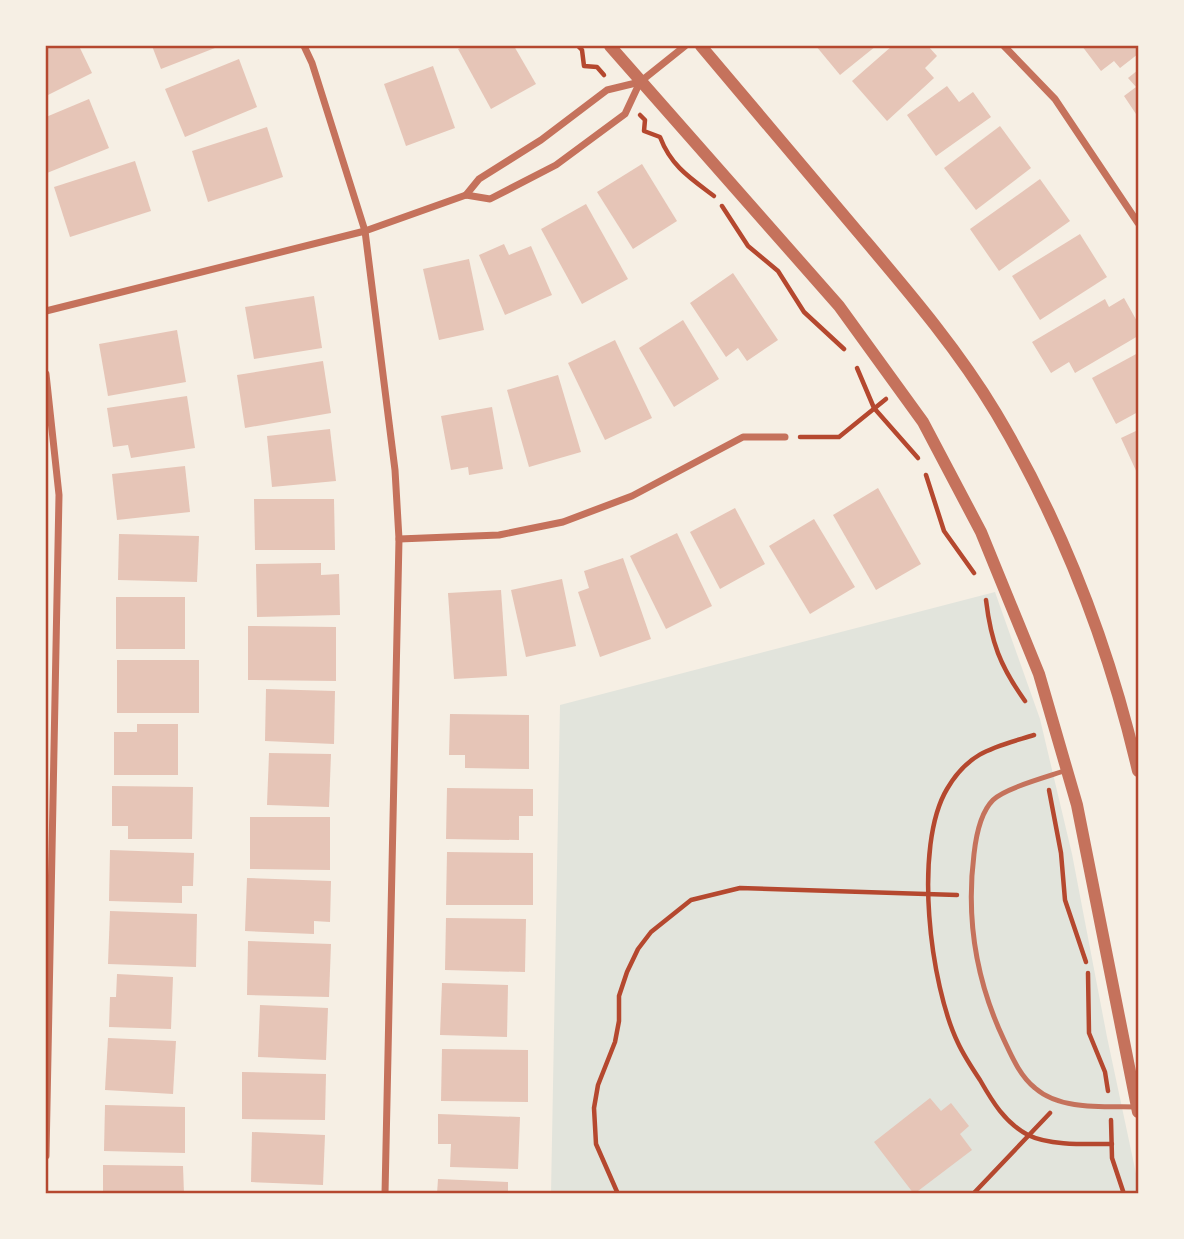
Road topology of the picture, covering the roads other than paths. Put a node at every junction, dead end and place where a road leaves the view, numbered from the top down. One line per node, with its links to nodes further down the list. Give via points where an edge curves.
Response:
1 (304, 46): 9 (street)
2 (610, 46): 6 (street)
3 (685, 46): 6 (street)
4 (701, 46): 15 (street, via 933,320 996,413 1048,512 1089,606 1123,704)
5 (1004, 46): 8 (street, via 1055,99)
6 (640, 82): 7 (street, via 607,90 480,179); 7 (street, via 625,114 556,165 490,199); 14 (street, via 839,306 923,422 981,532 1039,674)
7 (466, 195): 9 (street)
8 (1139, 223)
9 (365, 232): 10 (street); 13 (street, via 395,470)
10 (46, 311)
11 (46, 374): 17 (street, via 60,495)
12 (785, 437): 13 (street, via 743,437 632,496 563,522 499,535)
13 (399, 539): 18 (street)
14 (1067, 770): 16 (street); 16 (lane, via 993,800 977,833 971,895 974,949 1000,1033 1021,1073 1035,1088 1050,1099)
15 (1139, 771)
16 (1138, 1109)
17 (46, 1156)
18 (385, 1194)

